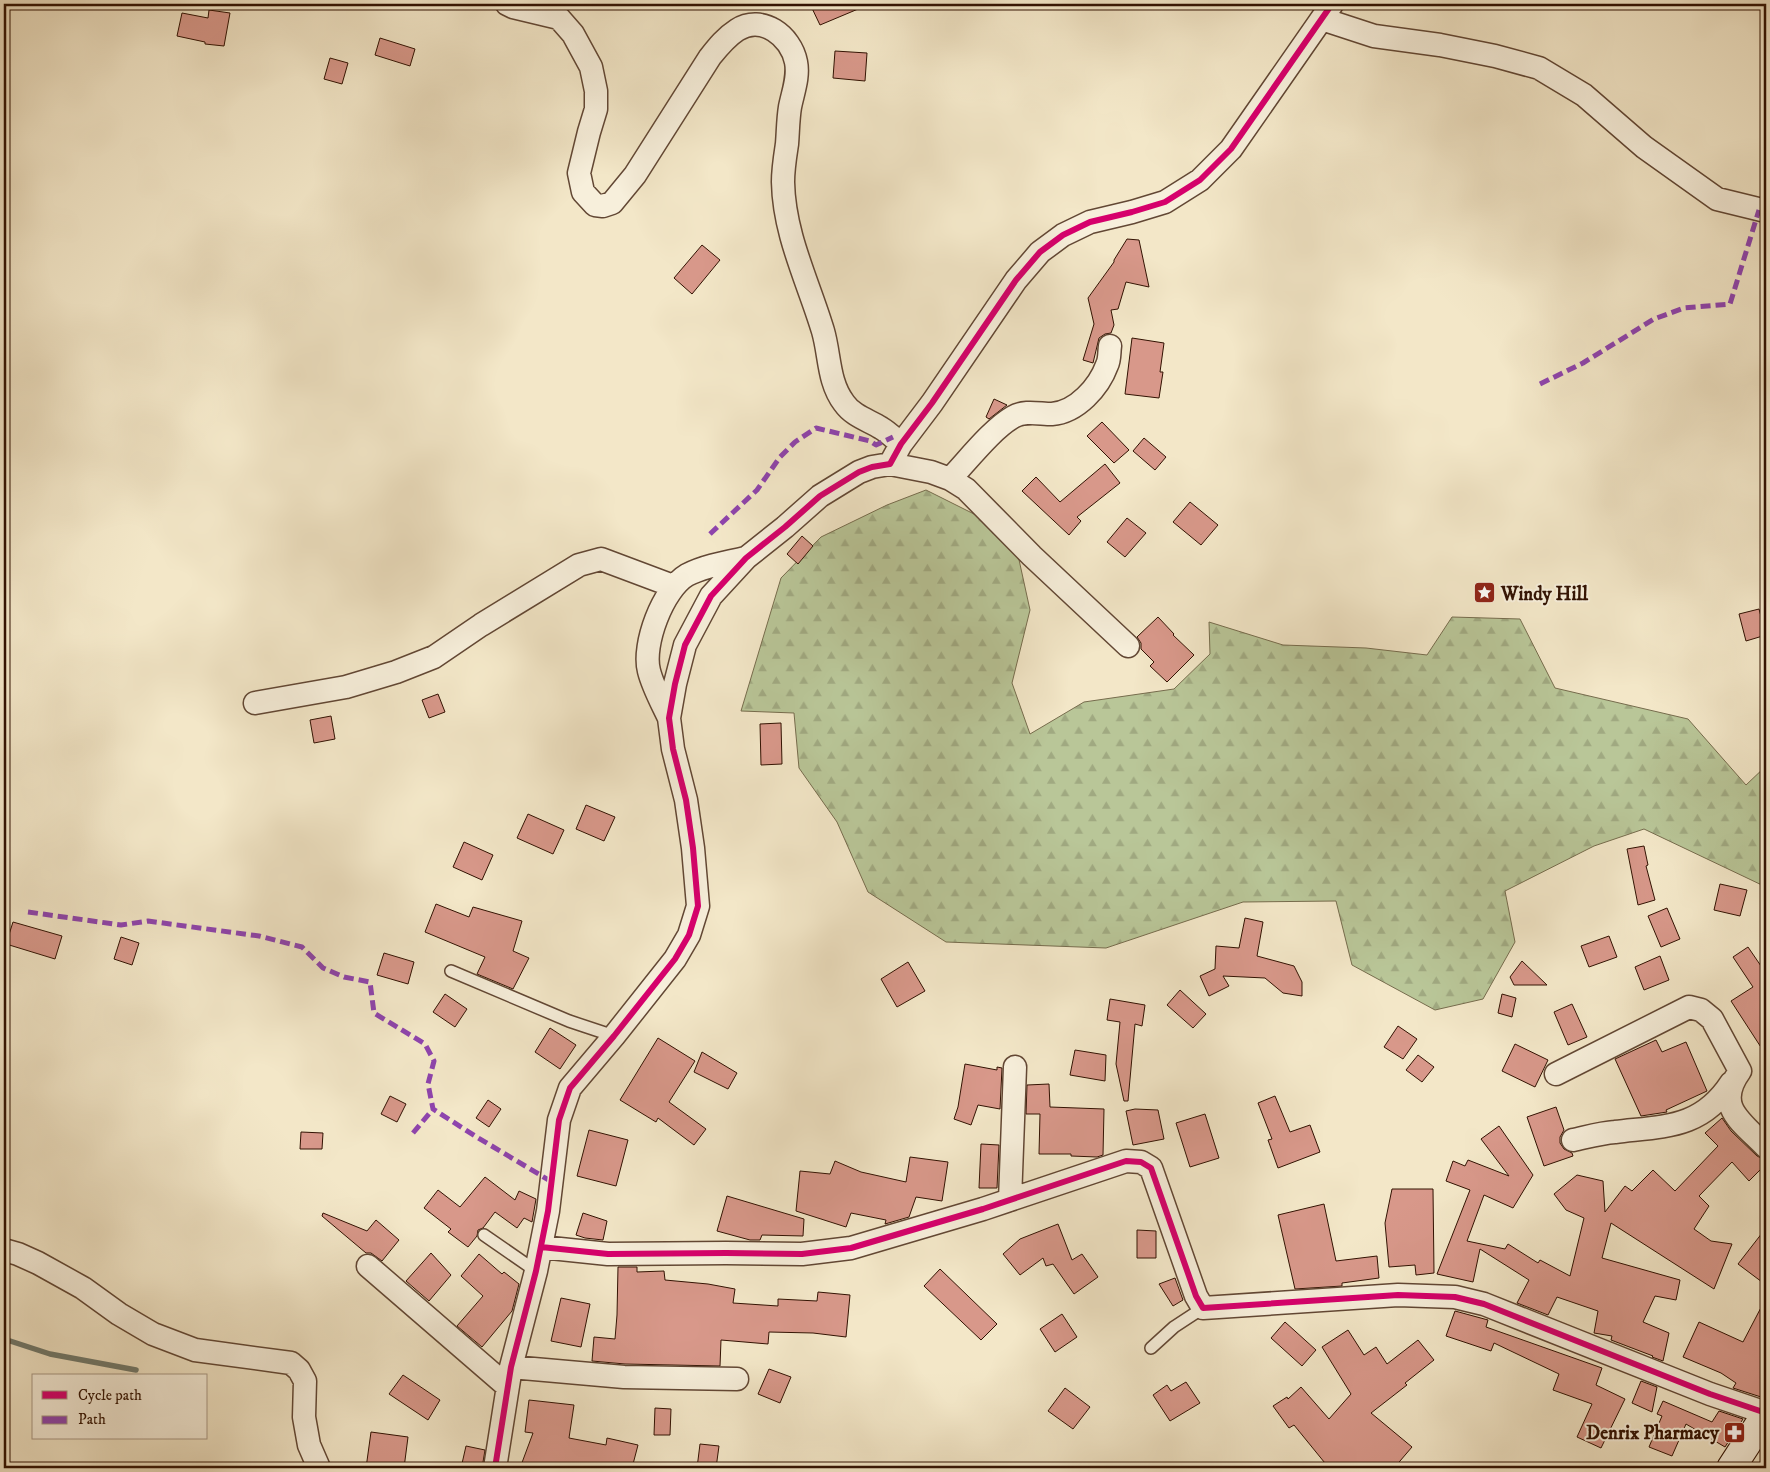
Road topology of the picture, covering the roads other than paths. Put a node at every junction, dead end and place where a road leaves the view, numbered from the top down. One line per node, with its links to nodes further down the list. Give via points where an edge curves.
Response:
1 (507, 4): 5 (street, via 558,18 573,34 591,67 596,109 579,173 583,192 595,205 602,206 612,203 635,175 710,57 725,40 738,29 752,25 769,26 780,34 796,62 796,87 790,108 783,182 786,218 823,332 830,372 843,402 852,412 882,428)
2 (1327, 11): 3 (street, via 1374,36 1440,45 1539,68 1584,95 1644,147 1718,198); 5 (street, via 1231,148 1200,180 1166,202 1090,222 1064,234 1040,252 1016,280)
3 (1766, 211)
4 (1110, 346): 7 (street, via 1108,363 1100,381 1082,400 1053,414 1016,415 1000,426)
5 (901, 444): 6 (street)
6 (890, 464): 7 (street); 8 (street, via 859,472 820,496)
7 (950, 478): 10 (street, via 978,500)
8 (746, 558): 9 (street, via 687,575); 12 (street, via 711,596 685,645)
9 (673, 586): 11 (street, via 601,559 579,565 434,657 346,687); 12 (street, via 658,613 649,641 649,670)
10 (1128, 646)
11 (255, 703)
12 (668, 718): 14 (street, via 687,809 698,906 689,935 675,959)
13 (451, 971): 14 (lane, via 569,1021)
14 (614, 1036): 22 (street, via 570,1088 559,1120)
15 (1015, 1067): 20 (street)
16 (1556, 1074): 17 (street, via 1689,1007 1701,1010 1712,1019 1740,1071)
17 (1731, 1083): 18 (street, via 1710,1108 1672,1126); 19 (street, via 1731,1110)
18 (1573, 1140)
19 (1766, 1147)
20 (1010, 1200): 22 (street, via 851,1248 802,1254 608,1254); 26 (street, via 1126,1161 1141,1162 1151,1168)
21 (484, 1235): 25 (lane)
22 (541, 1247): 25 (street)
23 (4, 1250): 31 (street, via 38,1263 83,1288 153,1334 195,1350 291,1363 305,1380 304,1417)
24 (368, 1266): 28 (street)
25 (536, 1271): 28 (street)
26 (1203, 1308): 27 (lane, via 1174,1327); 30 (street, via 1398,1295 1455,1297 1484,1304 1710,1394)
27 (1151, 1348)
28 (510, 1377): 29 (street); 32 (street)
29 (737, 1379)
30 (1761, 1426): 33 (main road)
31 (319, 1468)
32 (495, 1468)
33 (1731, 1468)

